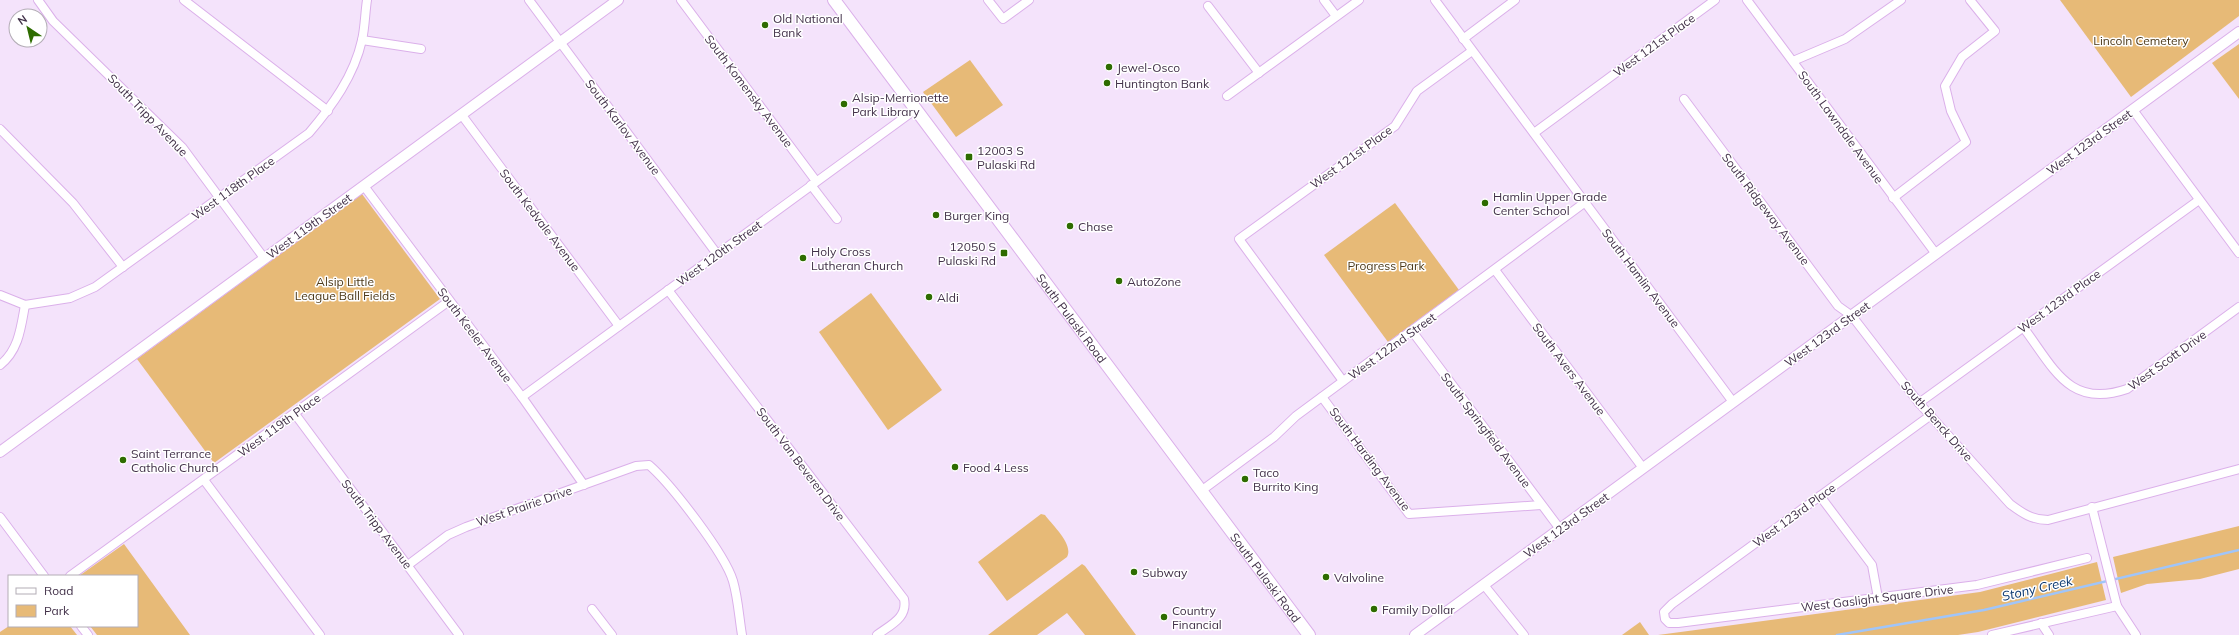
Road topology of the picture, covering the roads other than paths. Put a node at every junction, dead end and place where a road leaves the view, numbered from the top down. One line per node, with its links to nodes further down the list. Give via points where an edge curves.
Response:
1 (38, 0): 38 (street, South Tripp Avenue, via 53,21 182,147)
2 (184, 0): 32 (street)
3 (367, 0): 22 (street, West 118th Place)
4 (529, 0): 23 (street, South Karlov Avenue)
5 (618, 0): 23 (street, West 119th Street)
6 (681, 0): 36 (street, South Komensky Avenue)
7 (834, 0): 30 (main road, South Pulaski Road)
8 (988, 0): 9 (street, via 1003,19)
9 (1029, 0)
10 (1324, 0): 19 (street)
11 (1359, 0): 19 (street)
12 (1435, 0): 21 (street, South Hamlin Avenue)
13 (1515, 0): 21 (street)
14 (1715, 0): 35 (street, West 121st Place)
15 (1747, 0): 26 (street, South Lawndale Avenue)
16 (1900, 0): 26 (street, via 1845,39)
17 (1970, 0): 39 (street, via 1995,31 1962,57 1945,86 1951,111 1966,142)
18 (1208, 6): 27 (street)
19 (1336, 16): 27 (street)
20 (2239, 32): 31 (street, West 123rd Street)
21 (1463, 39): 25 (street, South Hamlin Avenue)
22 (362, 40): 24 (street); 32 (street, West 118th Place, via 347,79)
23 (560, 42): 33 (street, West 119th Street); 44 (street, South Karlov Avenue)
24 (421, 49)
25 (1472, 51): 35 (street, South Hamlin Avenue); 59 (street, West 121st Place, via 1417,91 1395,126 1239,239)
26 (1793, 61): 39 (street, South Lawndale Avenue)
27 (1259, 73): 28 (street)
28 (1227, 96)
29 (1684, 99): 54 (street, South Ridgeway Avenue, via 1838,306)
30 (916, 109): 36 (street, West 120th Street); 71 (main road, South Pulaski Road)
31 (2133, 110): 40 (street); 45 (street, West 123rd Street)
32 (328, 111): 38 (street, West 118th Place, via 309,133)
33 (461, 114): 37 (street, West 119th Street); 55 (street, South Kedvale Avenue)
34 (0, 129): 47 (street, via 73,203)
35 (1534, 133): 41 (street, South Hamlin Avenue)
36 (814, 183): 42 (street, South Komensky Avenue); 44 (street, West 120th Street)
37 (364, 186): 46 (street, West 119th Street); 51 (street, South Keeler Avenue)
38 (219, 198): 46 (street, South Tripp Avenue); 47 (street, West 118th Place)
39 (1893, 198): 45 (street, South Lawndale Avenue)
40 (2199, 200): 43 (street); 56 (street, West 123rd Place)
41 (1584, 203): 48 (street, West 122nd Street); 62 (street, South Hamlin Avenue)
42 (836, 219)
43 (2239, 252)
44 (717, 254): 49 (street, West 120th Street)
45 (1936, 254): 54 (street, West 123rd Street)
46 (264, 258): 66 (street, West 119th Street)
47 (123, 267): 52 (street, West 118th Place, via 95,287 70,298)
48 (1494, 270): 57 (street, West 122nd Street); 67 (street, South Avers Avenue)
49 (668, 290): 55 (street, West 120th Street); 93 (street, South Van Beveren Drive, via 904,599 906,608 902,616)
50 (0, 295): 52 (street)
51 (449, 301): 60 (street, South Keeler Avenue); 64 (street, West 119th Place)
52 (25, 305): 58 (street, via 20,334 12,352)
53 (2239, 307): 56 (street, West Scott Drive, via 2128,389 2112,394 2094,395 2081,392 2065,382)
54 (1852, 316): 62 (street, West 123rd Street); 63 (street, South Benck Drive)
55 (619, 326): 60 (street, West 120th Street)
56 (2023, 327): 63 (street, West 123rd Place)
57 (1412, 331): 59 (street, West 122nd Street); 73 (street, South Springfield Avenue)
58 (0, 365)
59 (1343, 381): 61 (street, West 122nd Street)
60 (522, 397): 70 (street, South Keeler Avenue)
61 (1322, 397): 71 (street, West 122nd Street, via 1296,416 1274,437); 73 (street, South Harding Avenue, via 1409,514)
62 (1733, 402): 67 (street, West 123rd Street)
63 (1919, 403): 65 (street, South Benck Drive)
64 (295, 414): 69 (street, West 119th Place); 78 (street, South Tripp Avenue)
65 (1931, 415): 72 (street, West 123rd Place); 74 (street, South Benck Drive, via 2010,504 2030,518 2048,520)
66 (0, 452)
67 (1643, 468): 76 (street, West 123rd Street)
68 (2239, 469): 74 (street)
69 (204, 480): 80 (street, West 119th Place); 89 (street)
70 (584, 485): 78 (street, West Prairie Drive, via 448,535); 92 (street, West Prairie Drive, via 636,466 649,464 664,478 720,555 733,580)
71 (1201, 491): 94 (main road, South Pulaski Road)
72 (1820, 496): 82 (street, via 1872,565); 85 (street, West 123rd Place, via 1672,604 1664,612)
73 (1541, 505): 76 (street, South Springfield Avenue)
74 (2092, 507): 83 (street)
75 (0, 517): 79 (street)
76 (1560, 529): 81 (street, West 123rd Street)
77 (2087, 558): 82 (street, West Gaslight Square Drive, via 1977,585)
78 (408, 565): 90 (street, South Tripp Avenue)
79 (43, 575)
80 (71, 575)
81 (1484, 585): 95 (street, West 123rd Street); 96 (street)
82 (1878, 598): 85 (street, West Gaslight Square Drive, via 1678,623 1669,623)
83 (2117, 606): 86 (street); 99 (street)
84 (592, 609): 91 (street)
85 (1665, 619)
86 (2041, 623): 97 (street); 98 (street)
87 (82, 627): 88 (street)
88 (88, 635)
89 (320, 635)
90 (459, 635)
91 (612, 635)
92 (742, 635)
93 (877, 635)
94 (1309, 635)
95 (1415, 635)
96 (1524, 635)
97 (1992, 635)
98 (2049, 635)
99 (2136, 635)

